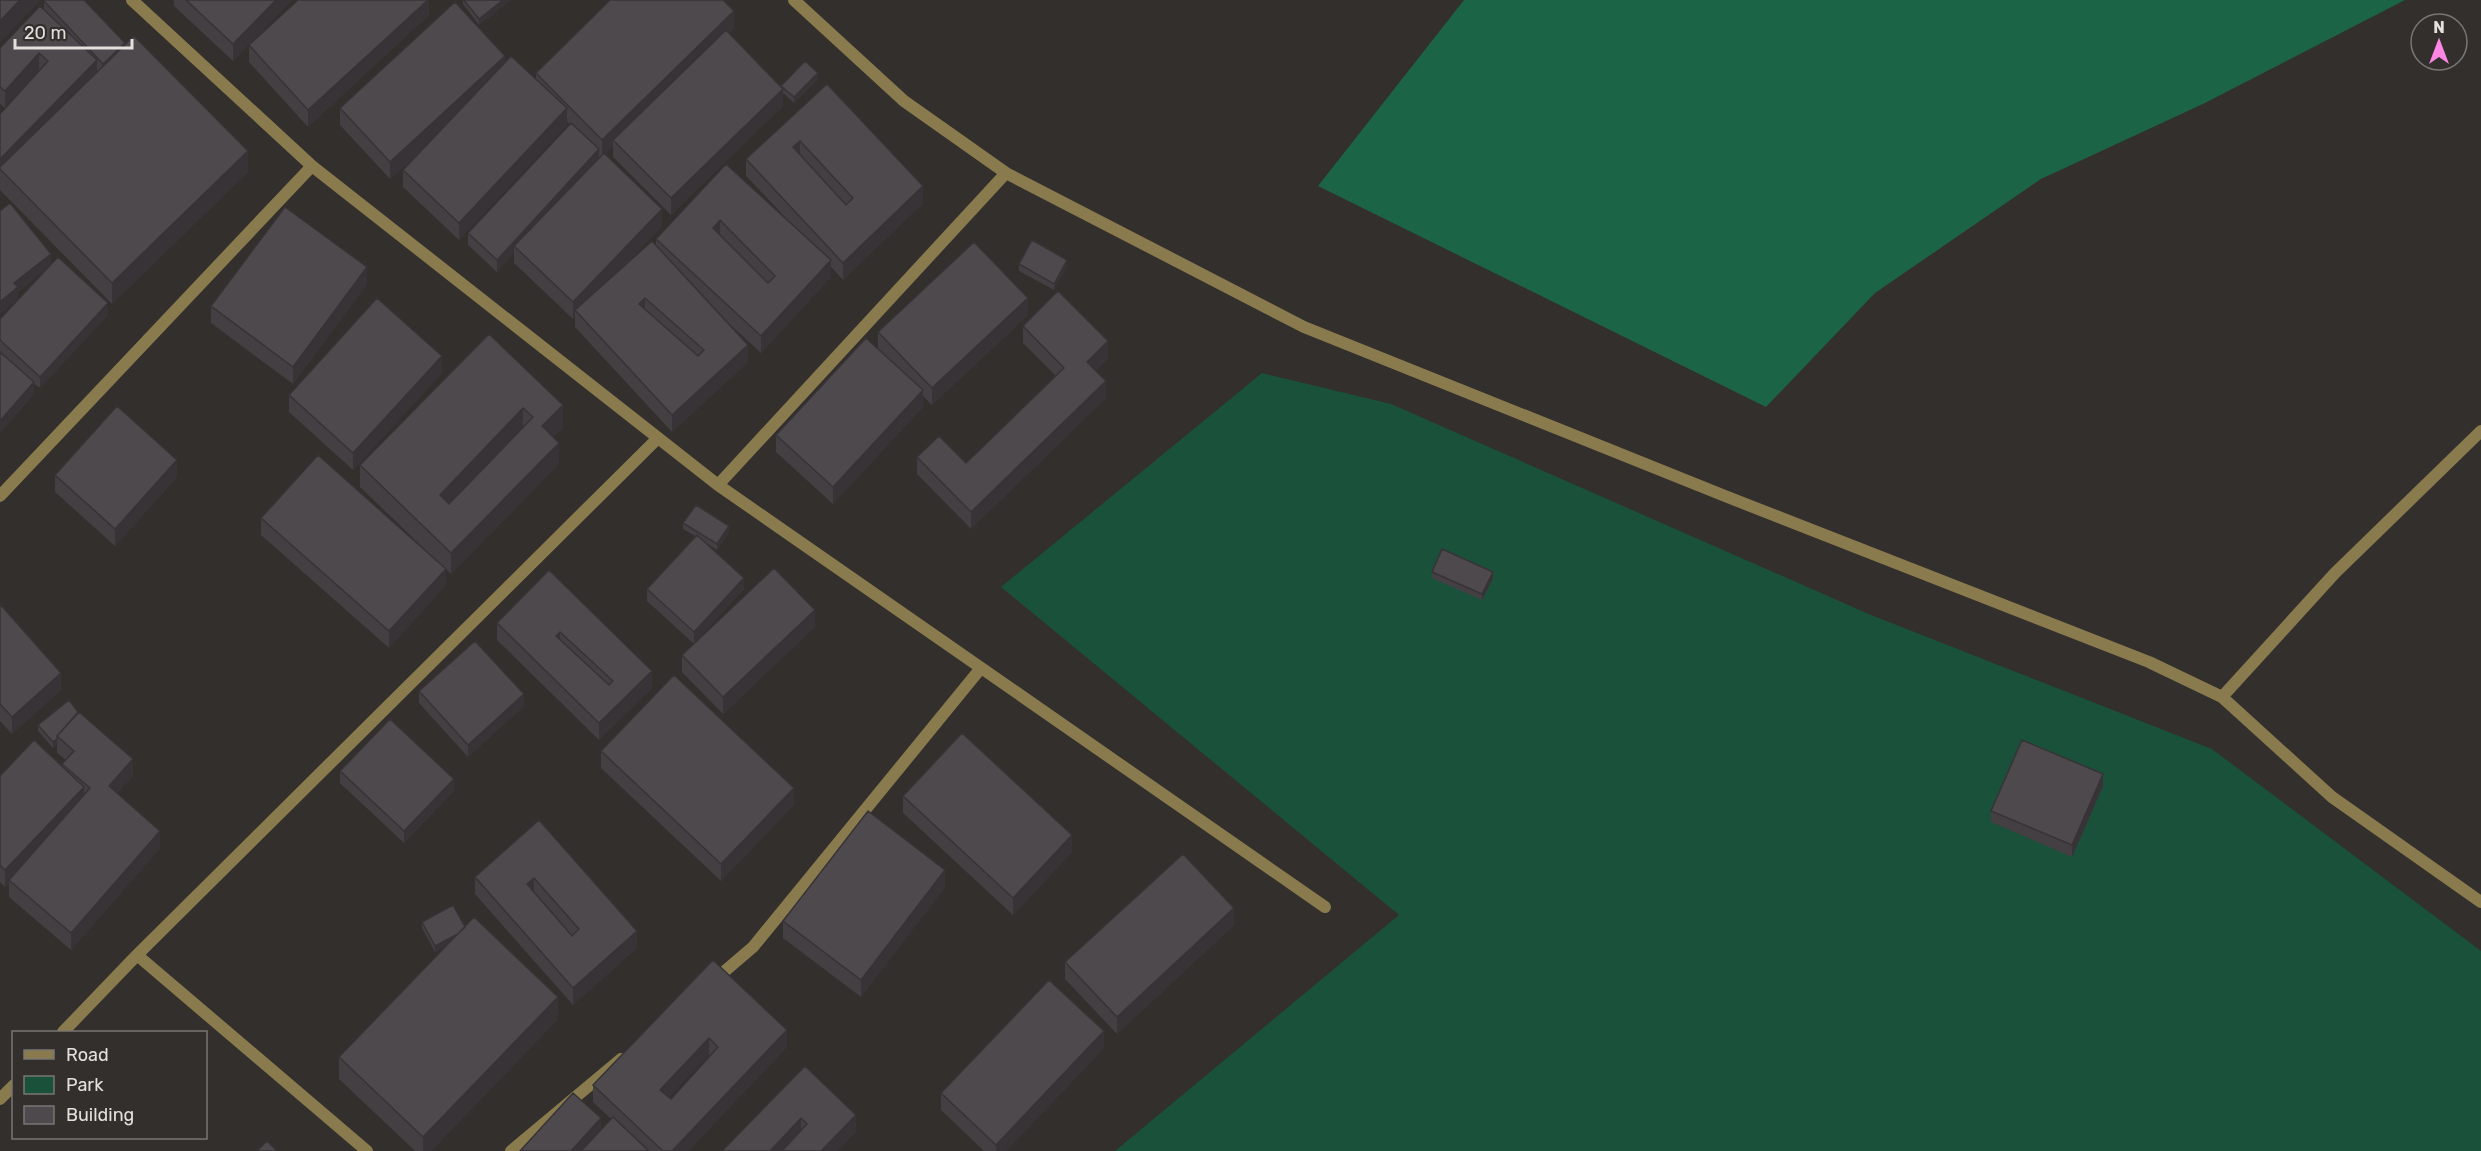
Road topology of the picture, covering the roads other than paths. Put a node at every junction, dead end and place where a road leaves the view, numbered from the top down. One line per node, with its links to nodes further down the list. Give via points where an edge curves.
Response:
1 (132, 0): 3 (street)
2 (794, 0): 4 (street, via 904,101)
3 (312, 166): 6 (street); 8 (street)
4 (1006, 173): 7 (street); 10 (street, via 1304,327 2149,662)
5 (2481, 431): 10 (street, via 2335,573)
6 (657, 439): 7 (street); 13 (street)
7 (718, 485): 9 (street)
8 (0, 495)
9 (981, 668): 12 (street); 14 (street, via 753,947)
10 (2222, 697): 11 (street, via 2332,797)
11 (2481, 902)
12 (1325, 907)
13 (137, 955): 15 (street); 19 (street)
14 (698, 994)
15 (64, 1031)
16 (627, 1054): 20 (street)
17 (12, 1087): 18 (street)
18 (0, 1099)
19 (367, 1151)
20 (511, 1151)

